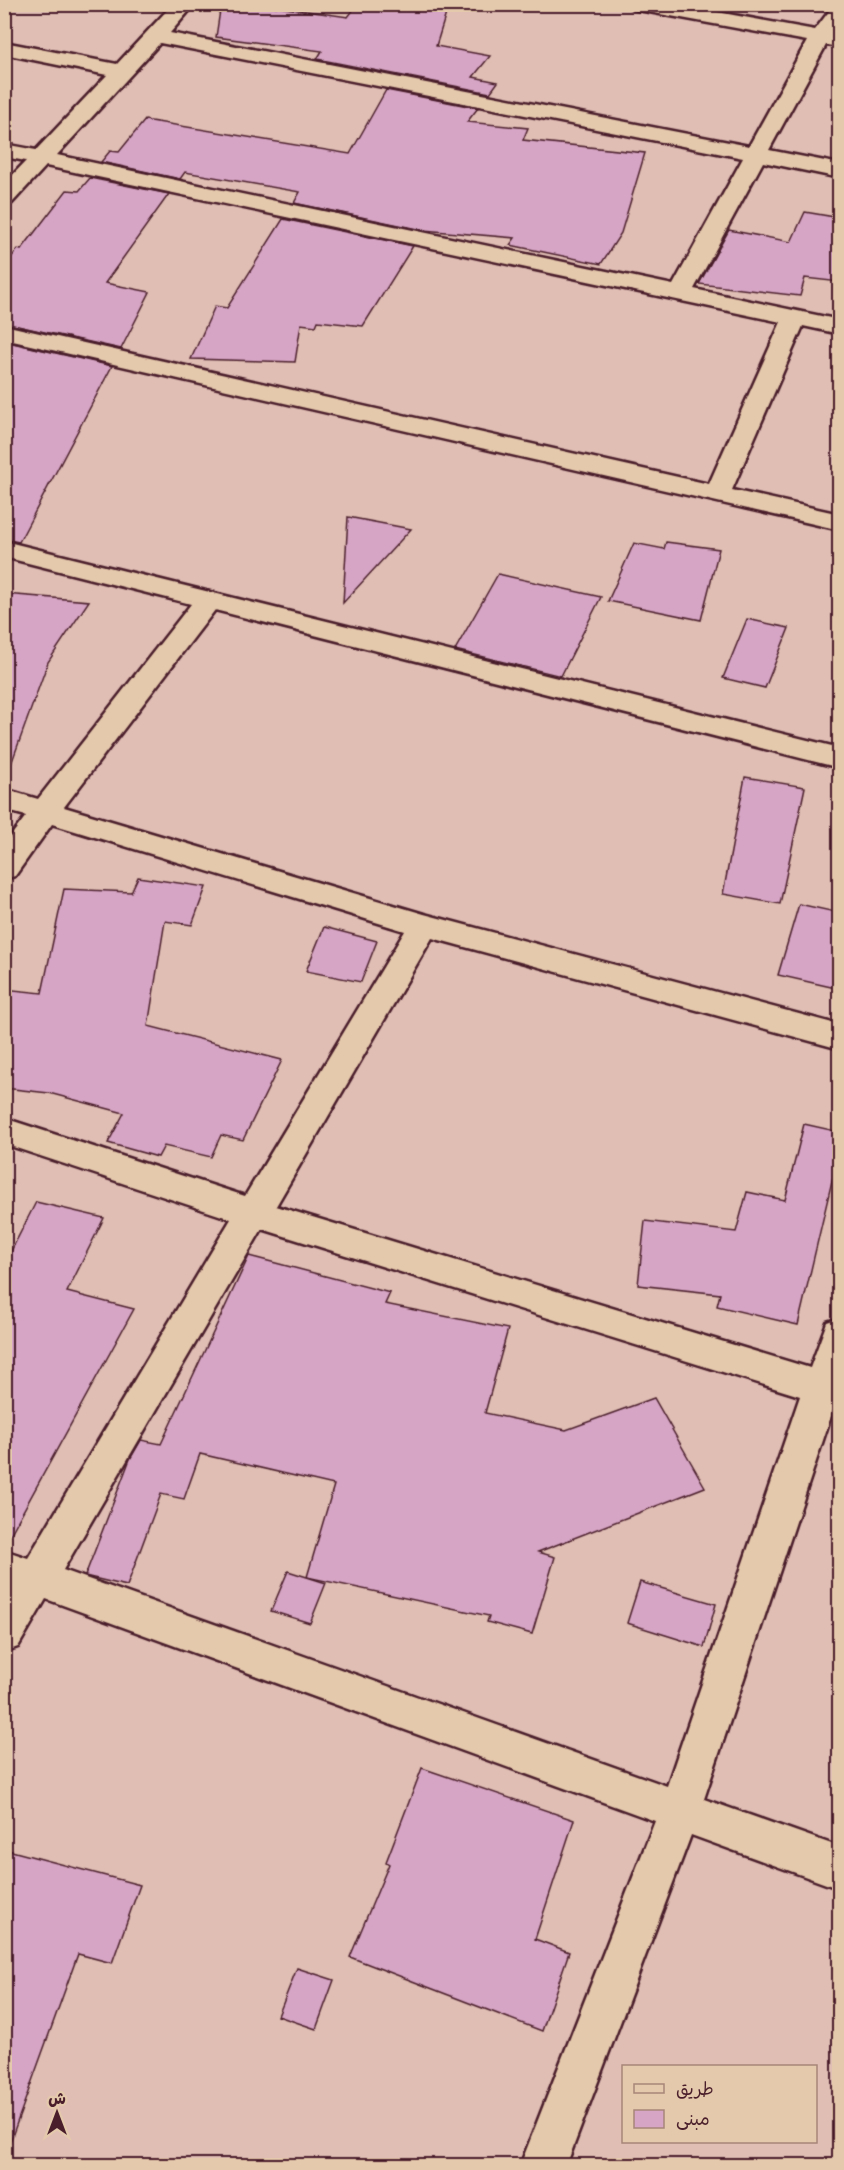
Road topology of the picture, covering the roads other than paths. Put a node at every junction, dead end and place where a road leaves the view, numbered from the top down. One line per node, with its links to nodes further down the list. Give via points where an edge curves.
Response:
1 (185, 4): 4 (street)
2 (638, 4): 5 (street)
3 (840, 10): 5 (street)
4 (156, 36): 7 (street); 9 (street)
5 (830, 39): 9 (street)
6 (4, 48): 7 (street)
7 (123, 72): 10 (street)
8 (4, 150): 10 (street)
9 (756, 155): 11 (street); 13 (street)
10 (42, 158): 12 (street); 13 (street)
11 (840, 171)
12 (4, 198)
13 (680, 293): 14 (street)
14 (795, 318): 15 (street); 17 (street)
15 (840, 327)
16 (4, 332): 17 (street)
17 (717, 495): 18 (street)
18 (840, 522)
19 (4, 549): 20 (street)
20 (209, 600): 21 (street); 23 (street)
21 (840, 758)
22 (4, 799): 23 (street)
23 (45, 811): 24 (street); 25 (street)
24 (4, 868)
25 (424, 925): 26 (street); 28 (street)
26 (840, 1037)
27 (4, 1131): 28 (street)
28 (254, 1213): 30 (street); 31 (street)
29 (840, 1333): 30 (street)
30 (830, 1390): 33 (street)
31 (21, 1573): 32 (street); 33 (street)
32 (4, 1634)
33 (680, 1810): 34 (street); 35 (street)
34 (840, 1868)
35 (543, 2166)

